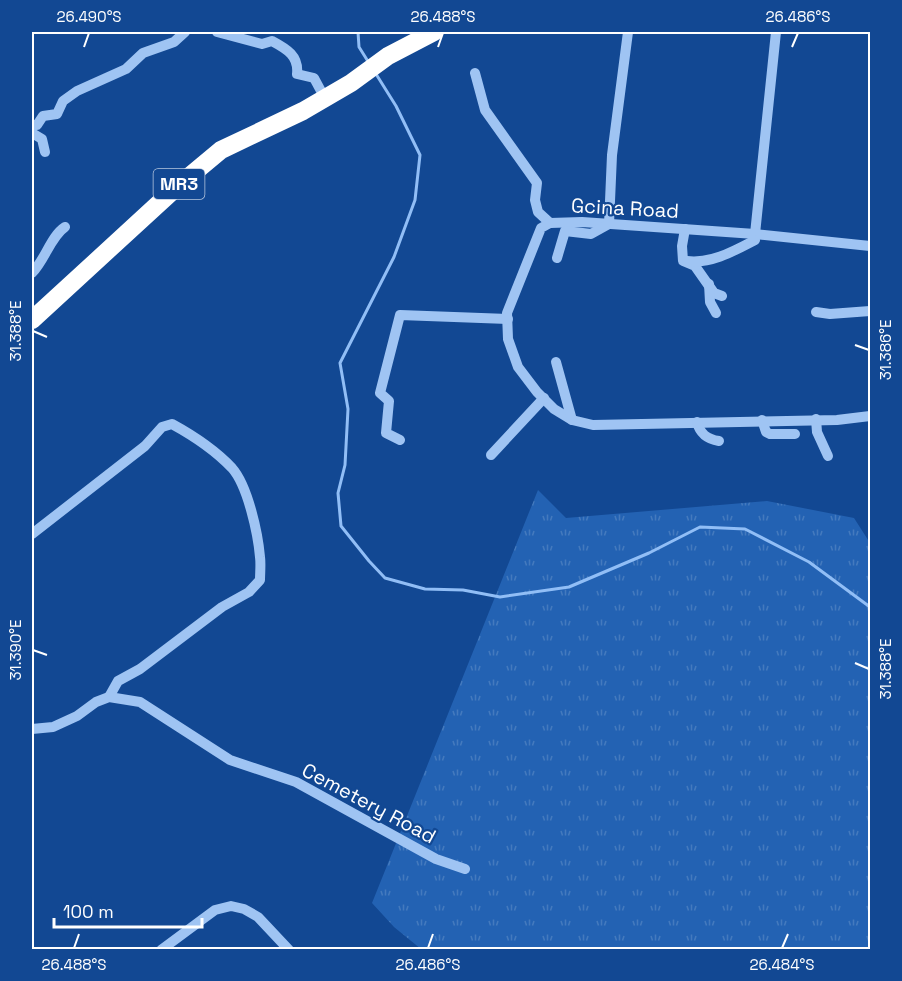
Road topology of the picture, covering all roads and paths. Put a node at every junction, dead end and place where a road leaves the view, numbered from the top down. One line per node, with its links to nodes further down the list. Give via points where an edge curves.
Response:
1 (185, 32): 11 (street, via 174,42 144,53 126,69 77,91 63,101 57,114 43,116 37,125)
2 (218, 32): 10 (street, via 262,44 272,41 289,50 298,67 297,75 314,78)
3 (415, 32): 7 (highway, MR3)
4 (434, 32): 7 (highway, MR3)
5 (628, 32): 15 (street, via 612,155)
6 (776, 32): 18 (street)
7 (385, 53): 9 (highway, MR3)
8 (475, 73): 14 (street, via 485,110 537,183 538,212)
9 (348, 81): 10 (highway, MR3); 30 (highway, MR3, via 303,111 221,150)
10 (321, 91): 25 (highway, MR3, via 215,144)
11 (32, 125)
12 (32, 133): 13 (street, via 42,139)
13 (45, 152)
14 (550, 223): 15 (street, Gcina Road); 29 (street, Gcina Road, via 541,228)
15 (609, 224): 17 (street, Gcina Road); 20 (street, via 591,234 565,231)
16 (65, 227): 22 (street, via 58,231)
17 (685, 229): 18 (street, Gcina Road); 21 (street)
18 (755, 237): 19 (street, Gcina Road); 21 (street, via 732,252 699,262)
19 (870, 246)
20 (557, 258)
21 (683, 261): 23 (street, via 695,266)
22 (32, 273)
23 (709, 284): 24 (street, via 714,293); 28 (street, via 710,302)
24 (722, 296)
25 (32, 309)
26 (870, 311): 27 (street)
27 (816, 312)
28 (716, 313)
29 (508, 319): 32 (street, Gcina Road, via 508,339 518,367); 39 (street, via 400,315 380,393 389,401 386,433)
30 (32, 320)
31 (556, 362): 35 (street)
32 (544, 398): 35 (street, Gcina Road); 41 (street)
33 (870, 416): 34 (street, Gcina Road)
34 (816, 419): 36 (street, Gcina Road); 42 (street, via 817,432)
35 (572, 420): 37 (street, Gcina Road, via 593,425)
36 (762, 420): 37 (street, Gcina Road); 38 (street, via 770,434)
37 (697, 422): 40 (street, via 706,437)
38 (795, 434)
39 (400, 440)
40 (719, 441)
41 (491, 455)
42 (828, 456)
43 (32, 534): 44 (street, via 137,453 162,428 172,424 214,452 234,470 242,484 260,557 260,580 249,592 118,681)
44 (109, 697): 45 (street, via 53,727); 46 (street, Cemetery Road, via 140,702 230,760 296,782 436,859)
45 (32, 729)
46 (465, 869)
47 (161, 950): 48 (street, via 215,910 231,906 258,917)
48 (289, 950)

